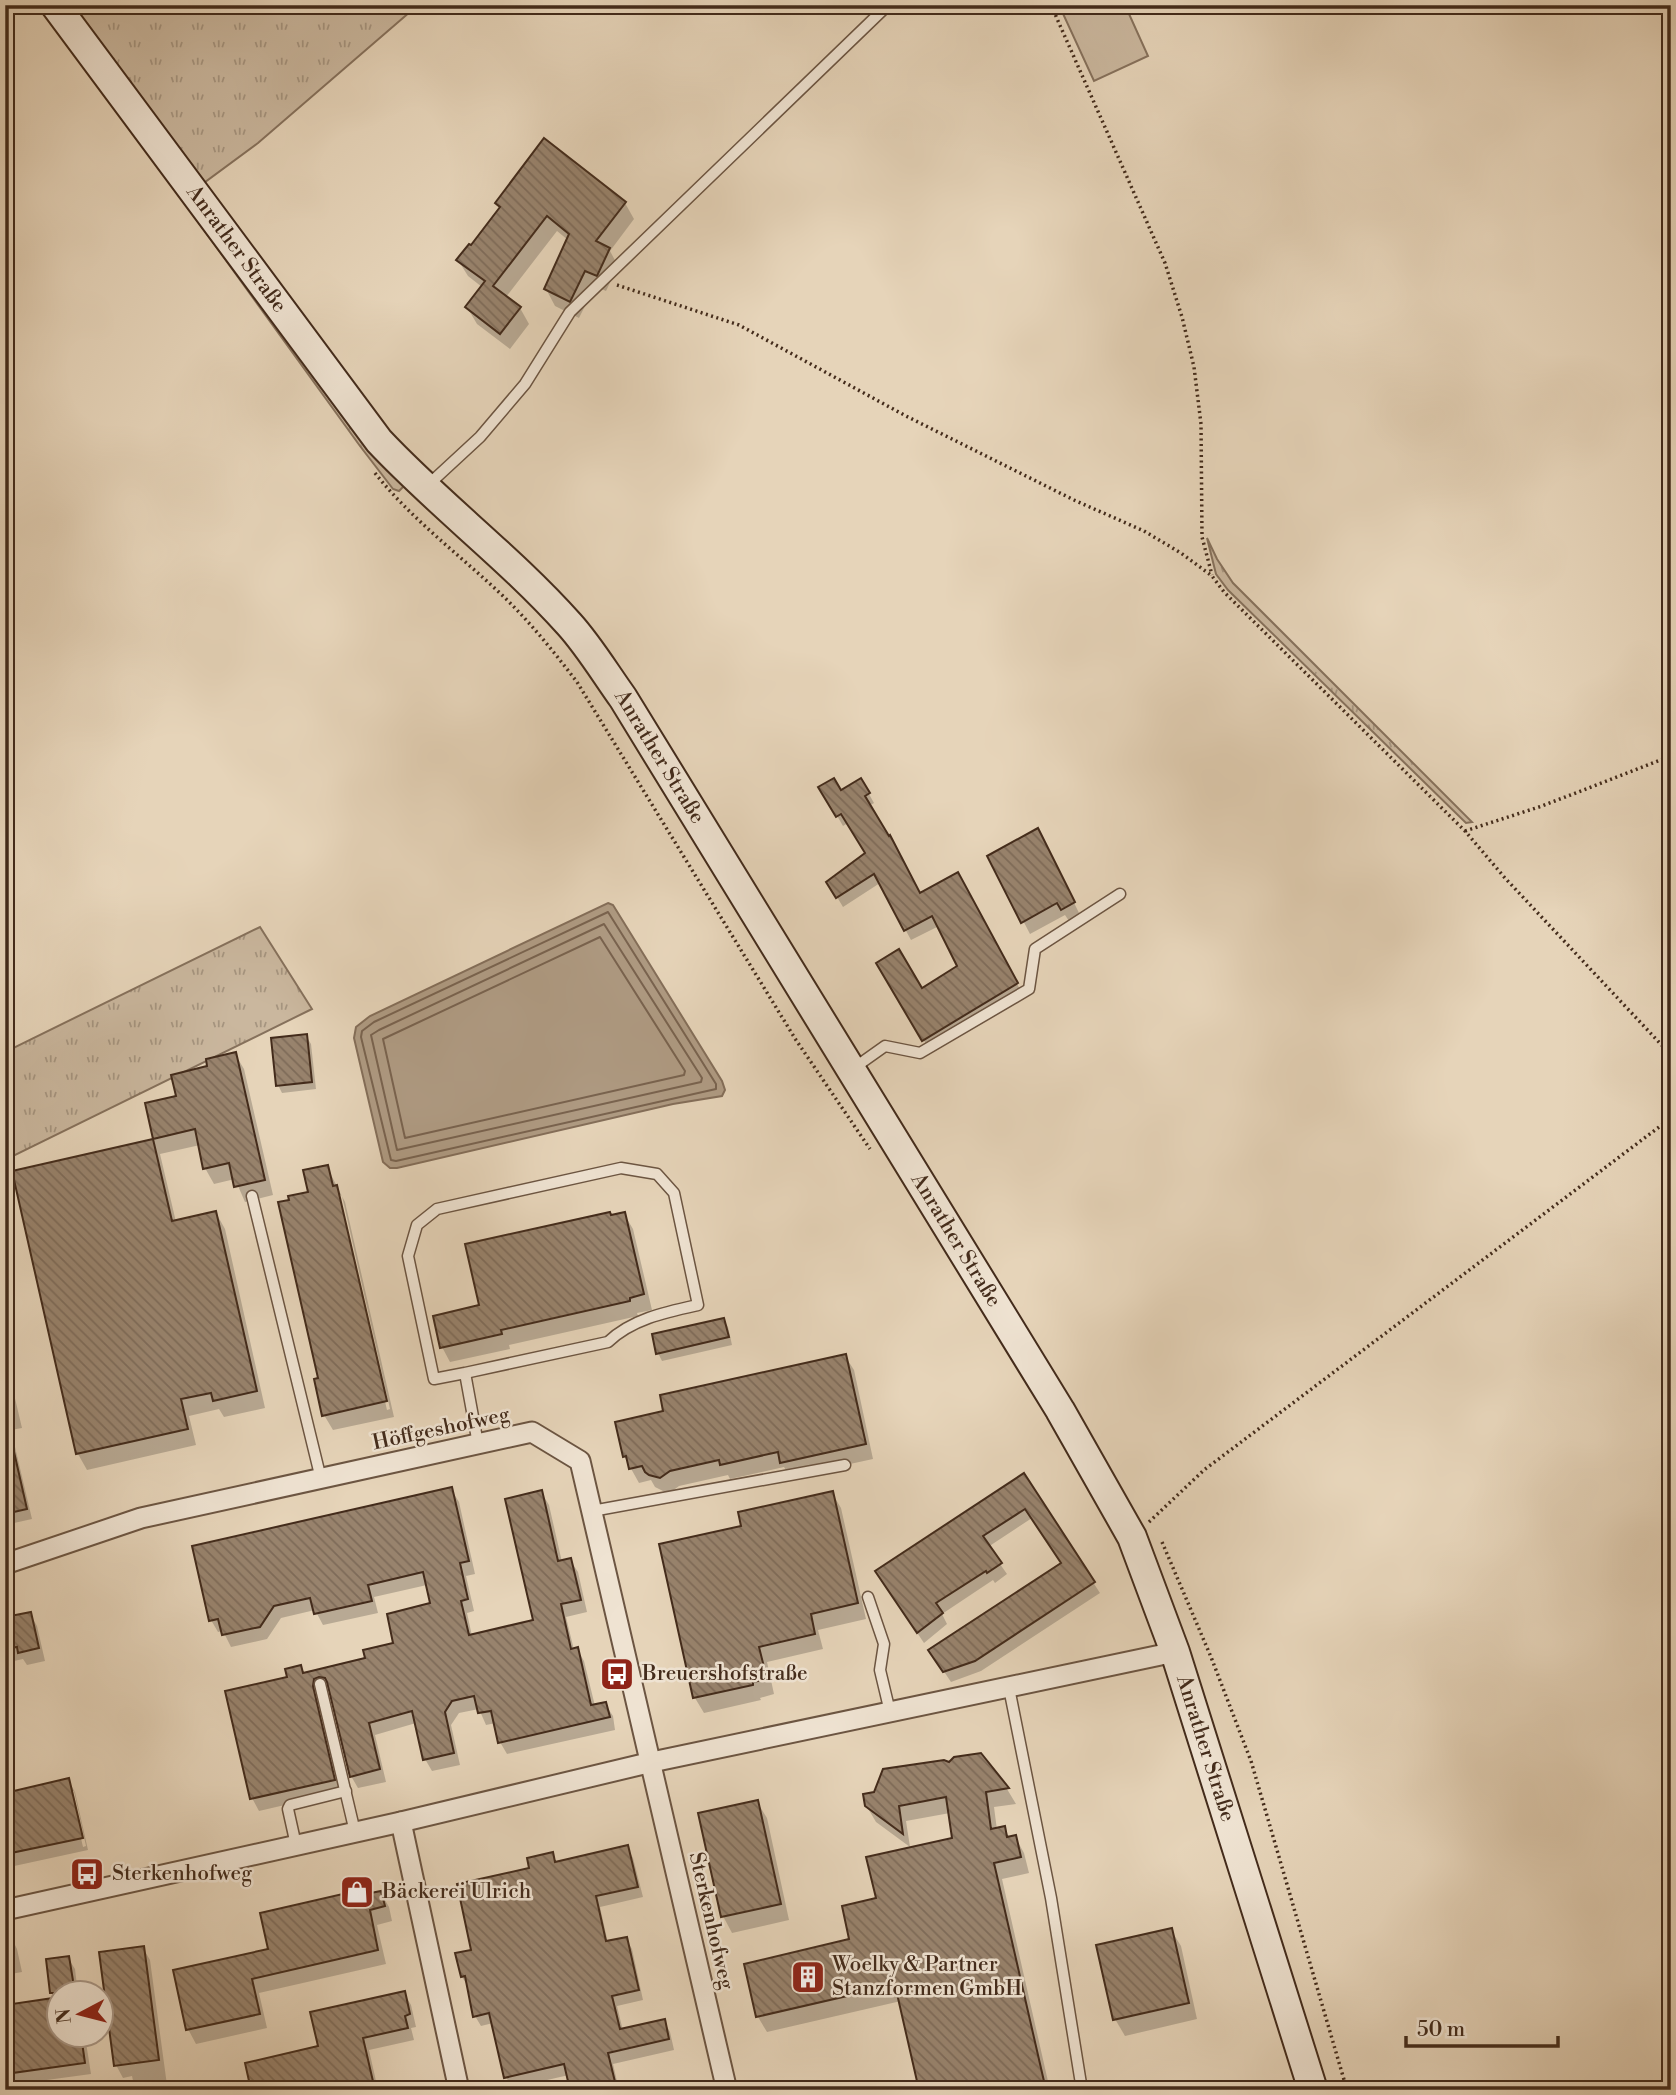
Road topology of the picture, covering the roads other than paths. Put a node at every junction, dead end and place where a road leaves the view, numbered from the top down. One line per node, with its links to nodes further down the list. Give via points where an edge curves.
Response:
1 (55, 5): 3 (main road, Anrather Straße, via 379,441)
2 (888, 5): 3 (lane, via 570,312 525,384)
3 (426, 487): 5 (main road, Anrather Straße, via 499,552 570,625 622,698)
4 (1121, 894): 5 (lane, via 1035,949 1029,989 920,1054 885,1046)
5 (851, 1070): 14 (main road, Anrather Straße, via 1060,1410 1146,1529)
6 (252, 1196): 10 (lane)
7 (465, 1373): 7 (lane, via 434,1379 408,1255 417,1225 437,1209 621,1168 657,1174 674,1193 698,1305 621,1329 608,1342); 8 (lane)
8 (478, 1444): 10 (street, Höffgeshofweg); 11 (street, Höffgeshofweg, via 533,1432 580,1461)
9 (845, 1465): 11 (lane)
10 (321, 1479): 12 (street, Höffgeshofweg, via 141,1518)
11 (592, 1511): 18 (street, Höffgeshofweg)
12 (5, 1564)
13 (868, 1597): 17 (lane, via 882,1632 880,1670)
14 (1175, 1653): 16 (street); 27 (main road, Anrather Straße)
15 (320, 1684): 19 (lane)
16 (1009, 1688): 17 (street); 26 (lane, via 1051,1898)
17 (890, 1712): 18 (street)
18 (652, 1762): 20 (street); 25 (street, Sterkenhofweg, via 725,2082)
19 (346, 1791): 21 (lane); 22 (lane, via 290,1805)
20 (401, 1822): 21 (street); 24 (street)
21 (355, 1832): 22 (street)
22 (296, 1845): 23 (street)
23 (5, 1910)
24 (459, 2090)
25 (722, 2090)
26 (1082, 2090)
27 (1313, 2090)

